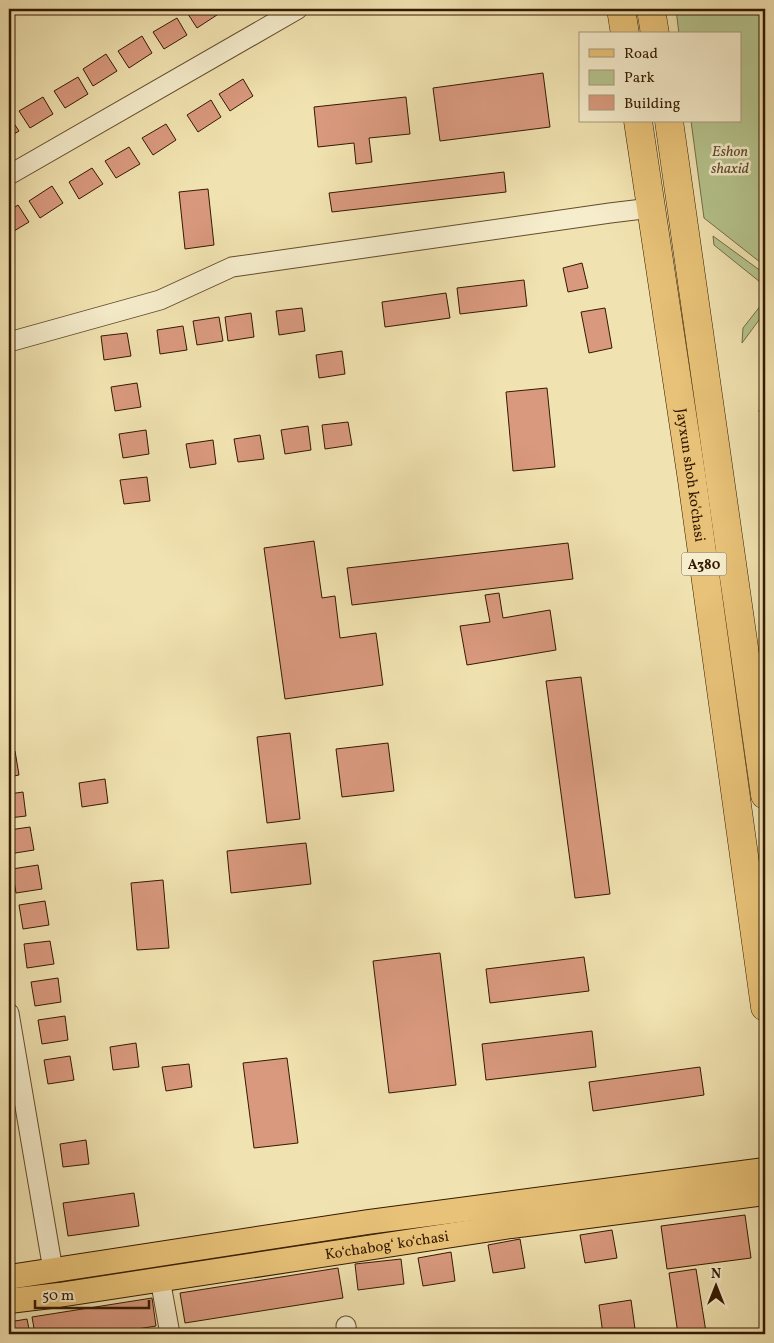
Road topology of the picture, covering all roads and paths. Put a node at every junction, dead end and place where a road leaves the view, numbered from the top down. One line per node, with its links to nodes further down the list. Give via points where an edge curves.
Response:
1 (298, 9): 8 (street)
2 (622, 9): 4 (highway)
3 (651, 9): 5 (highway)
4 (625, 32)
5 (655, 32)
6 (638, 122): 9 (highway, Jayxun shoh ko'chasi / A380)
7 (669, 122): 10 (highway, Jayxun shoh ko'chasi / A380)
8 (9, 175)
9 (652, 221): 10 (highway); 11 (street, via 610,213 232,267 160,300); 13 (highway, Jayxun shoh ko'chasi / A380)
10 (685, 228): 12 (highway, Jayxun shoh ko'chasi / A380)
11 (9, 342)
12 (715, 446): 13 (highway); 14 (highway, Jayxun shoh ko'chasi / A380)
13 (687, 448): 15 (highway, Jayxun shoh ko'chasi / A380)
14 (765, 795)
15 (757, 892): 16 (highway, Jayxun shoh ko'chasi / A380)
16 (765, 1007)
17 (9, 1013): 22 (street)
18 (765, 1170): 20 (main road, Ko‘chabog‘ ko‘chasi)
19 (765, 1193): 21 (main road, Ko‘chabog‘ ko‘chasi)
20 (368, 1222): 21 (street); 22 (main road, Ko‘chabog‘ ko‘chasi)
21 (370, 1247): 24 (main road, Ko‘chabog‘ ko‘chasi)
22 (49, 1271): 23 (main road, Ko‘chabog‘ ko‘chasi); 25 (street)
23 (9, 1277)
24 (160, 1279): 25 (main road, Ko‘chabog‘ ko‘chasi); 27 (street)
25 (49, 1296): 26 (main road, Ko‘chabog‘ ko‘chasi)
26 (9, 1301)
27 (170, 1334)

